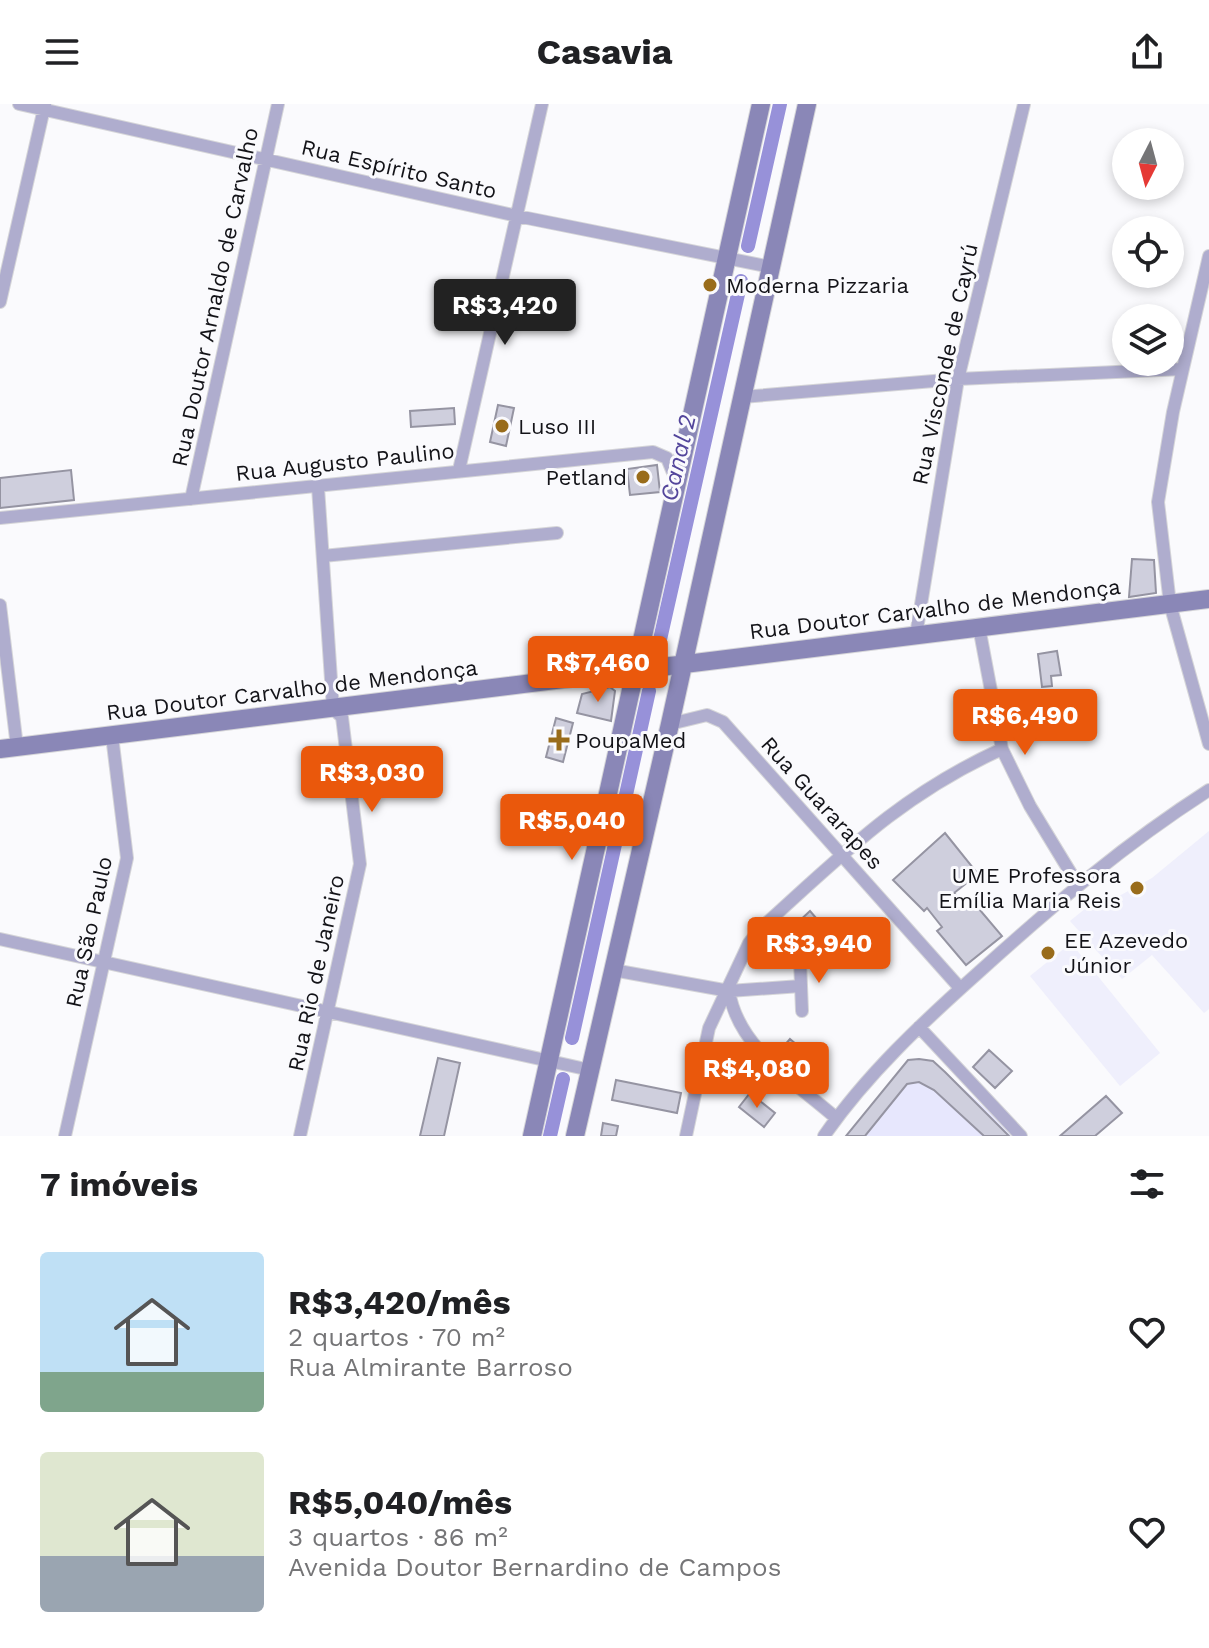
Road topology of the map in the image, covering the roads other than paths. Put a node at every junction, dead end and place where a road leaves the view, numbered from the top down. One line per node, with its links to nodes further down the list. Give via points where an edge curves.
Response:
1 (19, 104): 7 (street, Rua Espírito Santo)
2 (278, 104): 8 (street, Rua Doutor Arnaldo de Carvalho)
3 (542, 104): 9 (street)
4 (761, 104): 11 (main road)
5 (807, 104): 12 (main road)
6 (1024, 104): 17 (street, Rua Visconde de Cayrú)
7 (44, 107): 8 (street, Rua Espírito Santo); 13 (street)
8 (266, 160): 9 (street, Rua Espírito Santo); 22 (street, Rua Doutor Arnaldo de Carvalho)
9 (517, 216): 11 (street, Rua Espírito Santo); 19 (street)
10 (1209, 256): 14 (street)
11 (728, 261): 12 (street, Rua Espírito Santo); 20 (main road)
12 (771, 267): 18 (main road)
13 (0, 302)
14 (1184, 365)
15 (1112, 372): 17 (street)
16 (1182, 376): 27 (street, via 1158,502)
17 (958, 379): 18 (street); 30 (street, Rua Visconde de Cayrú)
18 (742, 397): 31 (main road)
19 (459, 470): 20 (street, Rua Augusto Paulino, via 653,452 671,463); 21 (street, Rua Augusto Paulino)
20 (676, 481): 32 (main road)
21 (318, 487): 22 (street, Rua Augusto Paulino); 25 (street, Rua Rio de Janeiro)
22 (191, 499): 23 (street, Rua Augusto Paulino)
23 (0, 518)
24 (557, 533): 25 (street)
25 (323, 556): 33 (street, Rua Rio de Janeiro)
26 (1209, 599): 27 (main road, Rua Doutor Carvalho de Mendonça)
27 (1170, 604): 29 (main road, Rua Doutor Carvalho de Mendonça); 36 (street)
28 (0, 605): 37 (street)
29 (979, 627): 30 (main road, Rua Doutor Carvalho de Mendonça); 38 (street)
30 (916, 635): 31 (main road, Rua Doutor Carvalho de Mendonça)
31 (683, 666): 32 (main road, Rua Doutor Carvalho de Mendonça); 34 (main road)
32 (637, 673): 33 (main road, Rua Doutor Carvalho de Mendonça); 52 (main road)
33 (333, 709): 35 (main road, Rua Doutor Carvalho de Mendonça); 50 (street, Rua Rio de Janeiro, via 342,717 360,864)
34 (670, 724): 40 (street, Rua Guararapes, via 707,715 723,722); 45 (main road)
35 (112, 736): 37 (main road, Rua Doutor Carvalho de Mendonça); 44 (street, Rua São Paulo, via 127,858)
36 (1209, 744)
37 (8, 748)
38 (1002, 749): 40 (street, via 891,811); 41 (street)
39 (1209, 790): 41 (street)
40 (842, 854): 47 (street, Rua Guararapes); 48 (street, via 760,929)
41 (1078, 885): 47 (street)
42 (0, 939): 44 (street)
43 (800, 960): 46 (street)
44 (103, 961): 50 (street); 55 (street, Rua São Paulo)
45 (613, 970): 48 (street); 53 (main road)
46 (801, 986): 48 (street); 49 (street)
47 (960, 988): 51 (street)
48 (729, 991): 54 (street, via 744,1033); 59 (street, via 709,1028)
49 (802, 1011)
50 (329, 1013): 52 (street); 56 (street, Rua Rio de Janeiro)
51 (919, 1027): 54 (street); 61 (street)
52 (548, 1061): 53 (street); 57 (main road)
53 (590, 1070): 58 (main road)
54 (836, 1118): 60 (street)
55 (65, 1136)
56 (300, 1136)
57 (532, 1136)
58 (575, 1136)
59 (686, 1136)
60 (824, 1136)
61 (1021, 1136)

